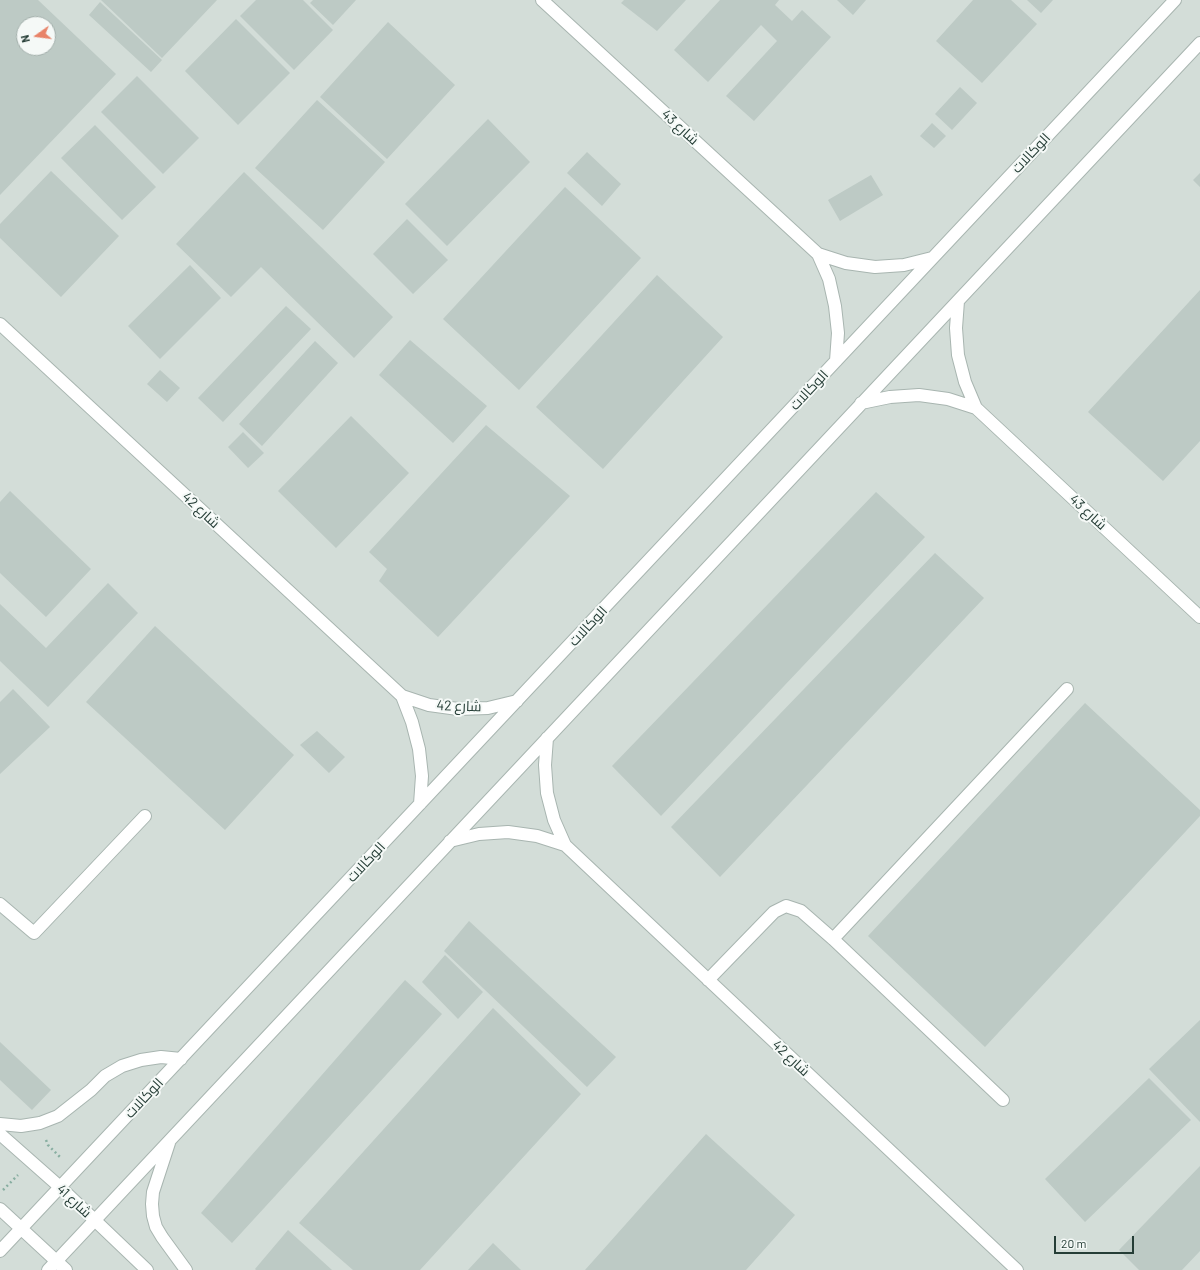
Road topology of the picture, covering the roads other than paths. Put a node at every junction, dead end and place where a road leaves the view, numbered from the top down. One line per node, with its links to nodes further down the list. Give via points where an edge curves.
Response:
1 (542, 0): 4 (street, شارع 43)
2 (1175, 0): 5 (street, الوكالات)
3 (1200, 43): 6 (street)
4 (818, 254): 5 (street, شارع 43, via 846,263 875,267 904,265); 8 (street, شارع 43, via 835,306 838,333)
5 (932, 258): 8 (street, الوكالات)
6 (958, 300): 9 (street); 10 (street, شارع 43, via 958,355 965,382)
7 (0, 324): 13 (street, شارع 42)
8 (836, 361): 14 (street, الوكالات)
9 (861, 403): 10 (street, شارع 43, via 919,395 948,399); 15 (street)
10 (976, 408): 11 (street, شارع 43)
11 (1200, 617)
12 (1067, 689): 21 (street)
13 (402, 696): 14 (street, شارع 42, via 429,705 458,709 488,708); 16 (street, شارع 42, via 419,749 422,776)
14 (516, 701): 16 (street, الوكالات)
15 (547, 738): 18 (street); 19 (street, شارع 42, via 547,793 554,820)
16 (420, 804): 23 (street, الوكالات)
17 (146, 816): 20 (street, via 34,933)
18 (450, 841): 19 (street, شارع 42, via 479,834 508,832 537,836); 27 (street)
19 (565, 845): 22 (street, شارع 42)
20 (0, 904)
21 (833, 939): 22 (street, via 800,911 786,906 774,912); 24 (street)
22 (708, 980): 38 (street, شارع 42)
23 (181, 1059): 25 (street, via 161,1057 122,1066 105,1076 58,1116 40,1123 21,1126); 28 (street, الوكالات)
24 (1003, 1100)
25 (0, 1124)
26 (0, 1134): 28 (street, شارع 41)
27 (170, 1140): 30 (street); 37 (street, via 153,1192 153,1216 162,1237)
28 (60, 1188): 30 (street, شارع 41); 31 (street, الوكالات)
29 (0, 1209): 31 (street)
30 (94, 1220): 33 (street); 36 (street, شارع 41)
31 (22, 1228): 32 (street, الوكالات); 33 (street)
32 (0, 1251)
33 (56, 1261): 34 (street); 35 (street)
34 (48, 1270)
35 (66, 1270)
36 (147, 1270)
37 (186, 1270)
38 (1017, 1270)

